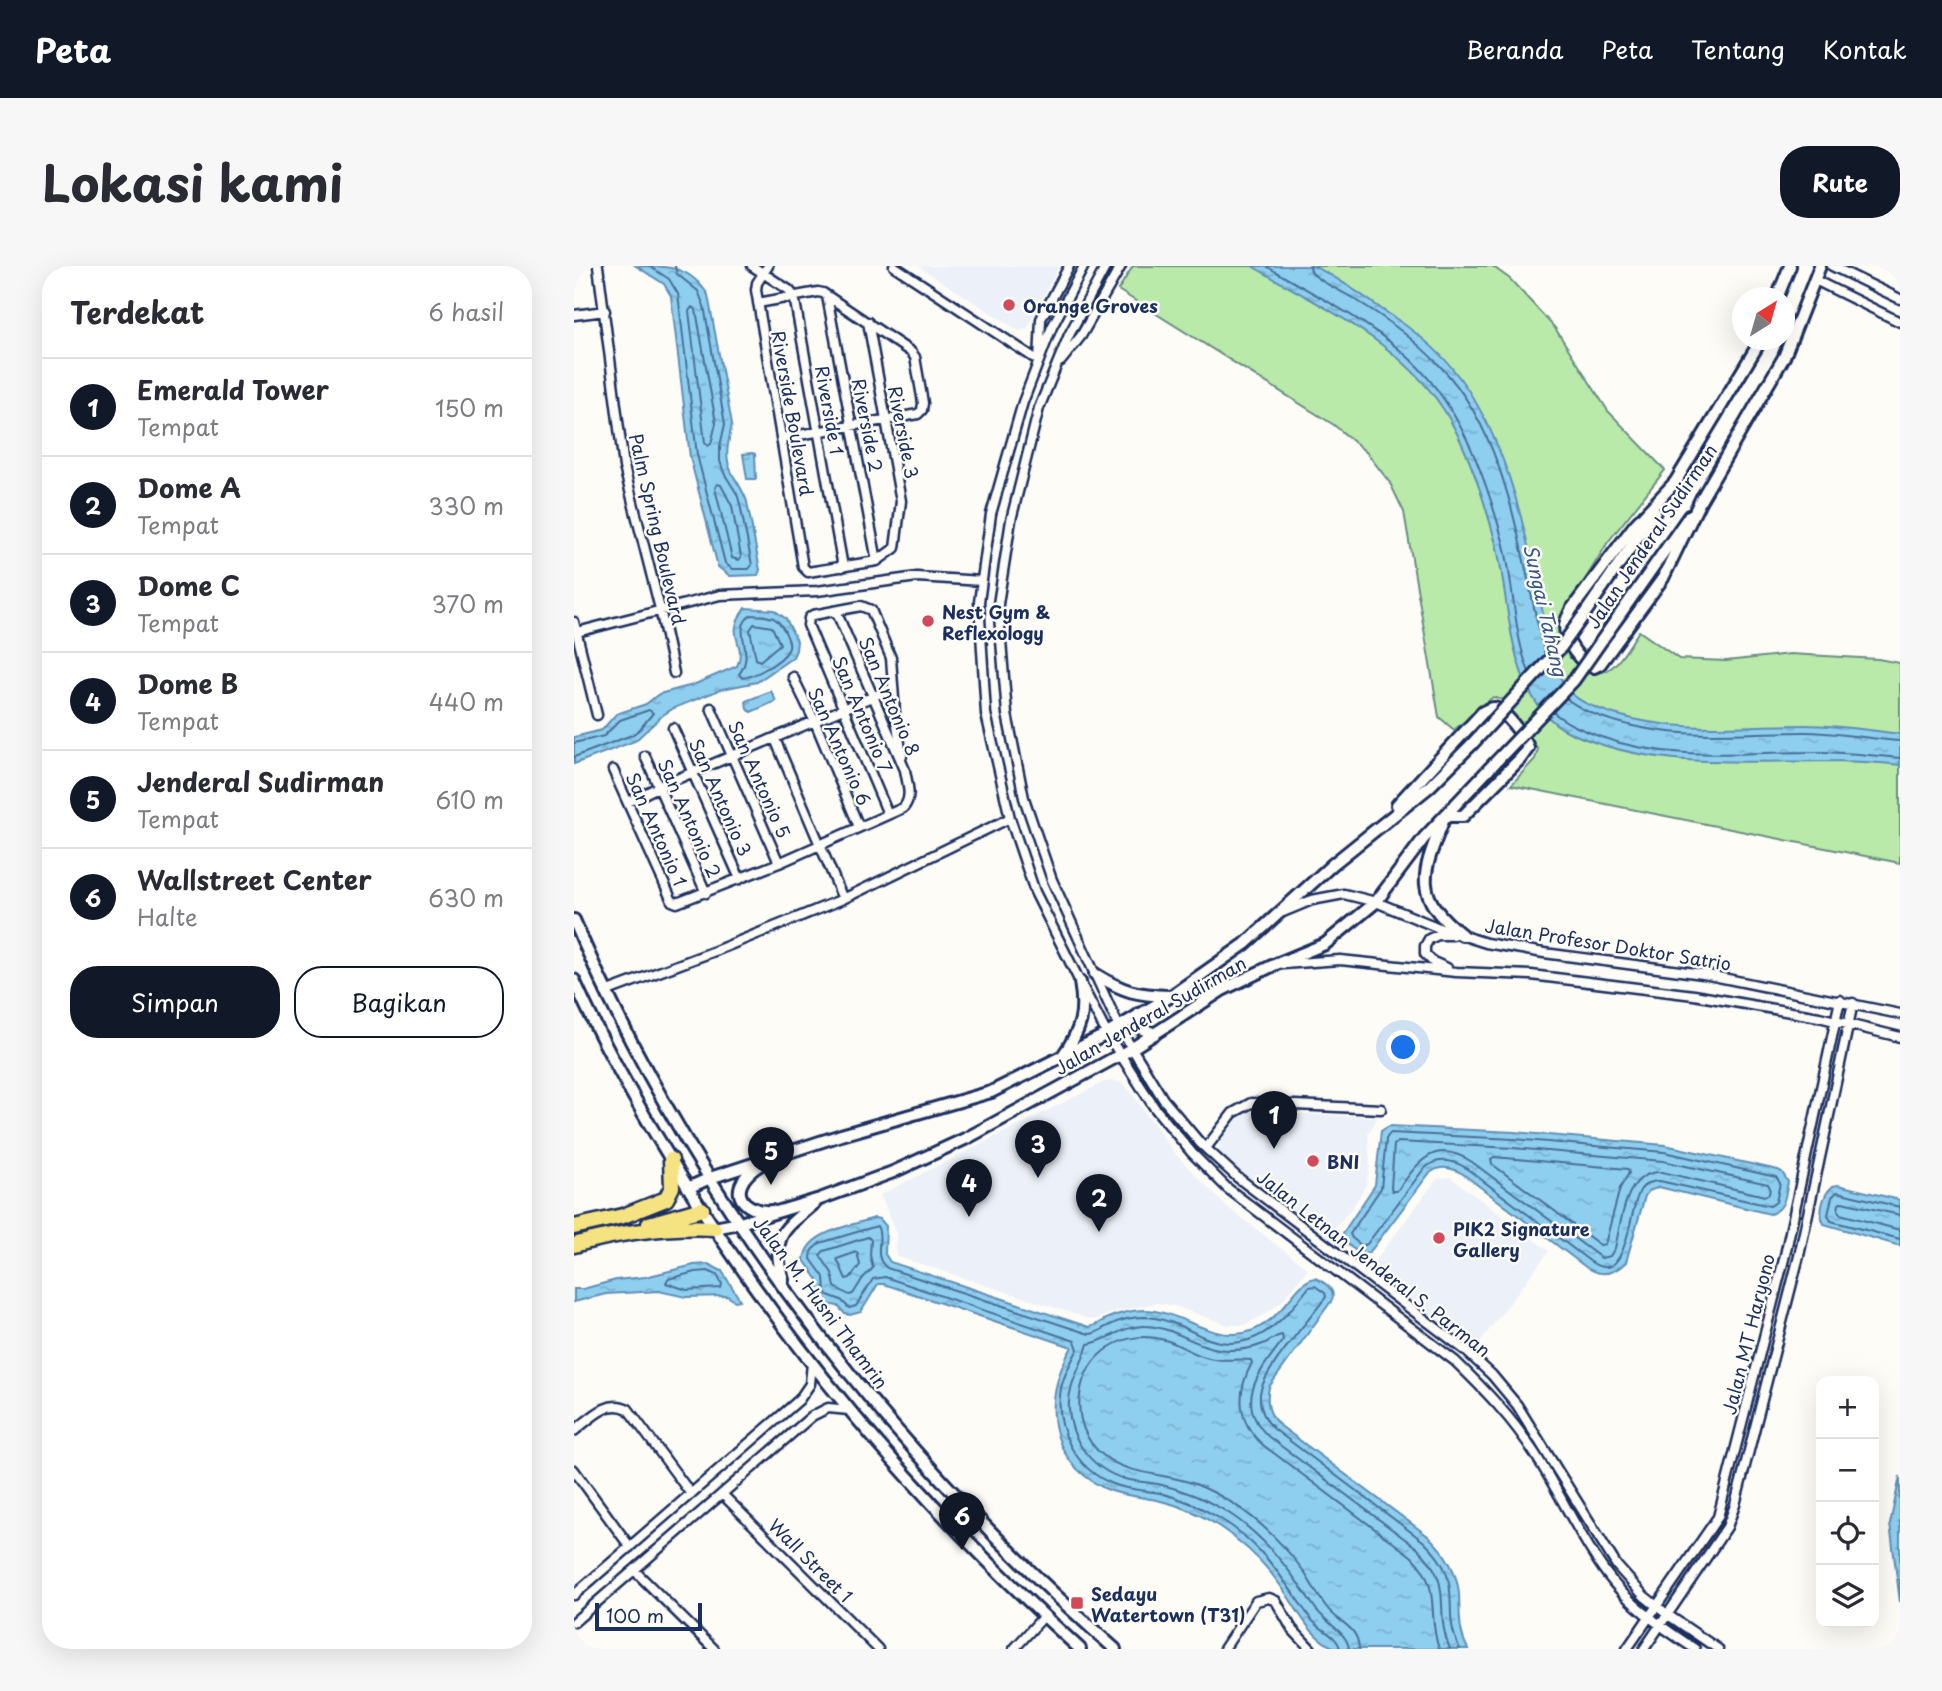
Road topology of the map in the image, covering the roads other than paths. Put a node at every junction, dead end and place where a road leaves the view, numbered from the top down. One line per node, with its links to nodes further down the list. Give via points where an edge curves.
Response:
1 (598, 266): 18 (street, Palm Spring Boulevard)
2 (752, 266): 11 (street)
3 (894, 266): 23 (street)
4 (1069, 266): 23 (street, via 1041,319)
5 (1084, 266): 23 (street, Jalan Letnan Jenderal S. Parman)
6 (1121, 266): 24 (street, via 1081,336)
7 (1790, 266): 13 (street)
8 (1820, 266): 12 (street, Jalan Jenderal Sudirman)
9 (1832, 266): 16 (street)
10 (1105, 268): 24 (street)
11 (765, 270): 14 (street); 17 (street, Riverside Boulevard, via 757,283)
12 (1815, 280): 20 (street); 30 (street, Jalan Jenderal Sudirman, via 1784,357)
13 (1781, 287)
14 (793, 296): 15 (street, via 818,292); 17 (street); 27 (street, Riverside 1)
15 (827, 296): 21 (street); 26 (street, Riverside 2)
16 (1900, 299)
17 (758, 303): 28 (street, Riverside Boulevard)
18 (605, 311): 19 (street); 34 (street, Palm Spring Boulevard, via 624,467)
19 (574, 315)
20 (1900, 322)
21 (868, 323): 25 (street, Riverside 3); 25 (street, via 915,357 922,410)
22 (1755, 350): 29 (street, Jalan Jenderal Sudirman)
23 (1039, 361): 33 (street, Jalan Letnan Jenderal S. Parman, via 991,514)
24 (1055, 370): 71 (street, Jalan Letnan Jenderal S. Parman, via 1039,408 1011,520 998,604 1007,714 1024,798 1052,880)
25 (886, 420): 26 (street); 31 (street, Riverside 3, via 901,502 895,548)
26 (852, 426): 27 (street); 31 (street, Riverside 2)
27 (818, 432): 28 (street); 32 (street, Riverside 1)
28 (782, 438): 32 (street, Riverside Boulevard, via 804,569)
29 (1678, 479): 30 (street, via 1634,526 1571,610 1564,624 1574,651 1585,664 1600,664 1663,578); 60 (street, Jalan Jenderal Sudirman, bridge, via 1561,647 1429,787)
30 (1702, 497): 56 (street, Jalan Jenderal Sudirman, bridge, via 1574,680)
31 (877, 561): 32 (street)
32 (843, 567)
33 (982, 582): 34 (street, via 917,577 817,591 720,595); 57 (street, Jalan Letnan Jenderal S. Parman, via 979,602 986,714)
34 (660, 609): 37 (street); 38 (street, Palm Spring Boulevard)
35 (836, 611): 40 (street, via 861,606 871,610 891,658); 41 (street, San Antonio 8); 43 (street, San Antonio 7, via 813,615 808,625)
36 (574, 622): 37 (street)
37 (576, 632): 44 (street)
38 (674, 673)
39 (793, 677): 45 (street, San Antonio 6)
40 (893, 688): 41 (street); 51 (street)
41 (873, 696): 43 (street); 51 (street, San Antonio 8)
42 (711, 708): 49 (street, San Antonio 5)
43 (844, 709): 45 (street); 55 (street, San Antonio 7)
44 (597, 715)
45 (814, 722): 47 (street); 58 (street, San Antonio 6)
46 (673, 728): 52 (street, San Antonio 3)
47 (775, 739): 49 (street); 59 (street)
48 (645, 756): 53 (street, San Antonio 2)
49 (732, 756): 52 (street); 61 (street, San Antonio 5)
50 (613, 770): 54 (street, San Antonio 1)
51 (905, 770): 55 (street, San Antonio 8, via 908,803)
52 (694, 774): 53 (street); 62 (street, San Antonio 3)
53 (658, 787): 54 (street); 63 (street, San Antonio 2)
54 (628, 802): 63 (street, San Antonio 1, via 672,901)
55 (888, 814): 58 (street)
56 (1445, 816): 60 (street, via 1463,816 1528,748 1527,740 1498,709 1483,712); 65 (street, Jalan Jenderal Sudirman); 68 (street, via 1427,864 1427,894 1444,922)
57 (1010, 818): 64 (street); 73 (street, Jalan Letnan Jenderal S. Parman, via 1035,892)
58 (859, 827): 59 (street)
59 (820, 845): 61 (street); 64 (street)
60 (1355, 846): 66 (street, Jalan Jenderal Sudirman)
61 (779, 863): 62 (street)
62 (740, 879): 63 (street)
63 (706, 893)
64 (843, 899): 74 (street)
65 (1376, 902): 66 (street, Jalan Profesor Doktor Satrio, via 1344,894 1312,900); 68 (street, Jalan Profesor Doktor Satrio); 69 (street, Jalan Jenderal Sudirman, via 1325,944)
66 (1277, 915): 75 (street, Jalan Jenderal Sudirman, via 1245,944)
67 (574, 920): 74 (street, Jalan M. Husni Thamrin)
68 (1462, 935): 70 (street, via 1438,935 1425,946 1425,954 1433,962); 77 (street, Jalan Profesor Doktor Satrio, via 1544,953 1703,974)
69 (1274, 965): 70 (street, via 1340,960); 85 (street, Jalan Jenderal Sudirman, via 1222,990)
70 (1456, 972): 81 (street, via 1531,975 1681,993)
71 (1094, 974): 75 (street, via 1140,996); 83 (street, Jalan Letnan Jenderal S. Parman)
72 (574, 980): 76 (street)
73 (1080, 982): 84 (street, Jalan Letnan Jenderal S. Parman); 89 (street, via 1081,1023)
74 (605, 992): 94 (street, Jalan M. Husni Thamrin)
75 (1171, 996): 79 (street, Jalan Jenderal Sudirman)
76 (578, 1000): 93 (street)
77 (1840, 1000): 78 (street, Jalan Profesor Doktor Satrio); 81 (street, Jalan MT Haryono)
78 (1853, 1003): 80 (street, Jalan Profesor Doktor Satrio); 82 (street, Jalan MT Haryono)
79 (1139, 1014): 83 (street, Jalan Jenderal Sudirman); 85 (street, via 1140,1028)
80 (1900, 1014)
81 (1836, 1021): 82 (street); 114 (street, Jalan MT Haryono, via 1785,1255 1718,1517)
82 (1849, 1024): 86 (street); 115 (street, Jalan MT Haryono, via 1799,1256 1735,1505 1727,1527)
83 (1119, 1027): 84 (street, Jalan Jenderal Sudirman); 87 (street, Jalan Letnan Jenderal S. Parman)
84 (1107, 1034): 88 (street, Jalan Letnan Jenderal S. Parman); 89 (street, Jalan Jenderal Sudirman)
85 (1155, 1034): 87 (street, Jalan Jenderal Sudirman)
86 (1900, 1037)
87 (1131, 1049): 88 (street, Jalan Jenderal Sudirman); 91 (street, Jalan Letnan Jenderal S. Parman, via 1163,1099)
88 (1119, 1054): 96 (street, Jalan Jenderal Sudirman, via 957,1142); 117 (street, Jalan Letnan Jenderal S. Parman, via 1154,1107 1227,1188 1455,1361 1481,1386 1536,1454 1607,1574)
89 (1061, 1059): 92 (street, Jalan Jenderal Sudirman, via 991,1092)
90 (1381, 1109): 91 (street, via 1251,1103 1233,1113)
91 (1206, 1148): 114 (street, Jalan Letnan Jenderal S. Parman, via 1492,1375 1546,1448 1617,1566)
92 (769, 1158): 94 (street, Jalan Jenderal Sudirman); 97 (street, via 744,1178 741,1198 760,1211)
93 (671, 1160): 95 (street); 100 (highway, via 672,1187 666,1199 623,1216)
94 (710, 1178): 95 (street, Jalan Jenderal Sudirman); 99 (street, Jalan M. Husni Thamrin)
95 (688, 1188): 98 (street)
96 (820, 1199): 97 (street, Jalan Jenderal Sudirman); 104 (street, via 779,1241 778,1259)
97 (792, 1208): 99 (street, Jalan Jenderal Sudirman)
98 (702, 1209): 101 (street); 102 (highway)
99 (740, 1223): 101 (street, Jalan Jenderal Sudirman); 104 (street, Jalan M. Husni Thamrin)
100 (574, 1227)
101 (715, 1228): 102 (highway); 105 (street)
102 (606, 1236): 103 (highway)
103 (574, 1245)
104 (786, 1290): 124 (street, Jalan M. Husni Thamrin, via 838,1359 941,1479 1031,1572)
105 (812, 1363): 106 (street); 109 (street, via 810,1384 799,1401)
106 (851, 1410): 110 (street, via 820,1411); 116 (street, via 959,1532)
107 (574, 1431): 109 (street, via 610,1405 619,1404 628,1409)
108 (574, 1470): 111 (street)
109 (691, 1494): 111 (street)
110 (722, 1494): 112 (street); 121 (street, Wall Street 1)
111 (630, 1547): 113 (street)
112 (634, 1570): 118 (street); 120 (street)
113 (574, 1595)
114 (1657, 1606): 115 (street, Jalan Letnan Jenderal S. Parman); 117 (street, Jalan MT Haryono)
115 (1668, 1615): 119 (street, Jalan MT Haryono); 130 (street, Jalan Letnan Jenderal S. Parman)
116 (1044, 1616): 122 (street); 123 (street)
117 (1650, 1617): 119 (street, Jalan Letnan Jenderal S. Parman); 127 (street, Jalan MT Haryono)
118 (574, 1622)
119 (1661, 1625): 128 (street, Jalan MT Haryono); 129 (street, Jalan Letnan Jenderal S. Parman)
120 (714, 1649)
121 (878, 1649)
122 (1014, 1649)
123 (1080, 1649)
124 (1115, 1649)
125 (1224, 1649): 126 (street, via 1256,1601 1269,1598)
126 (1311, 1649)
127 (1627, 1649)
128 (1644, 1649)
129 (1695, 1649)
130 (1718, 1649)

